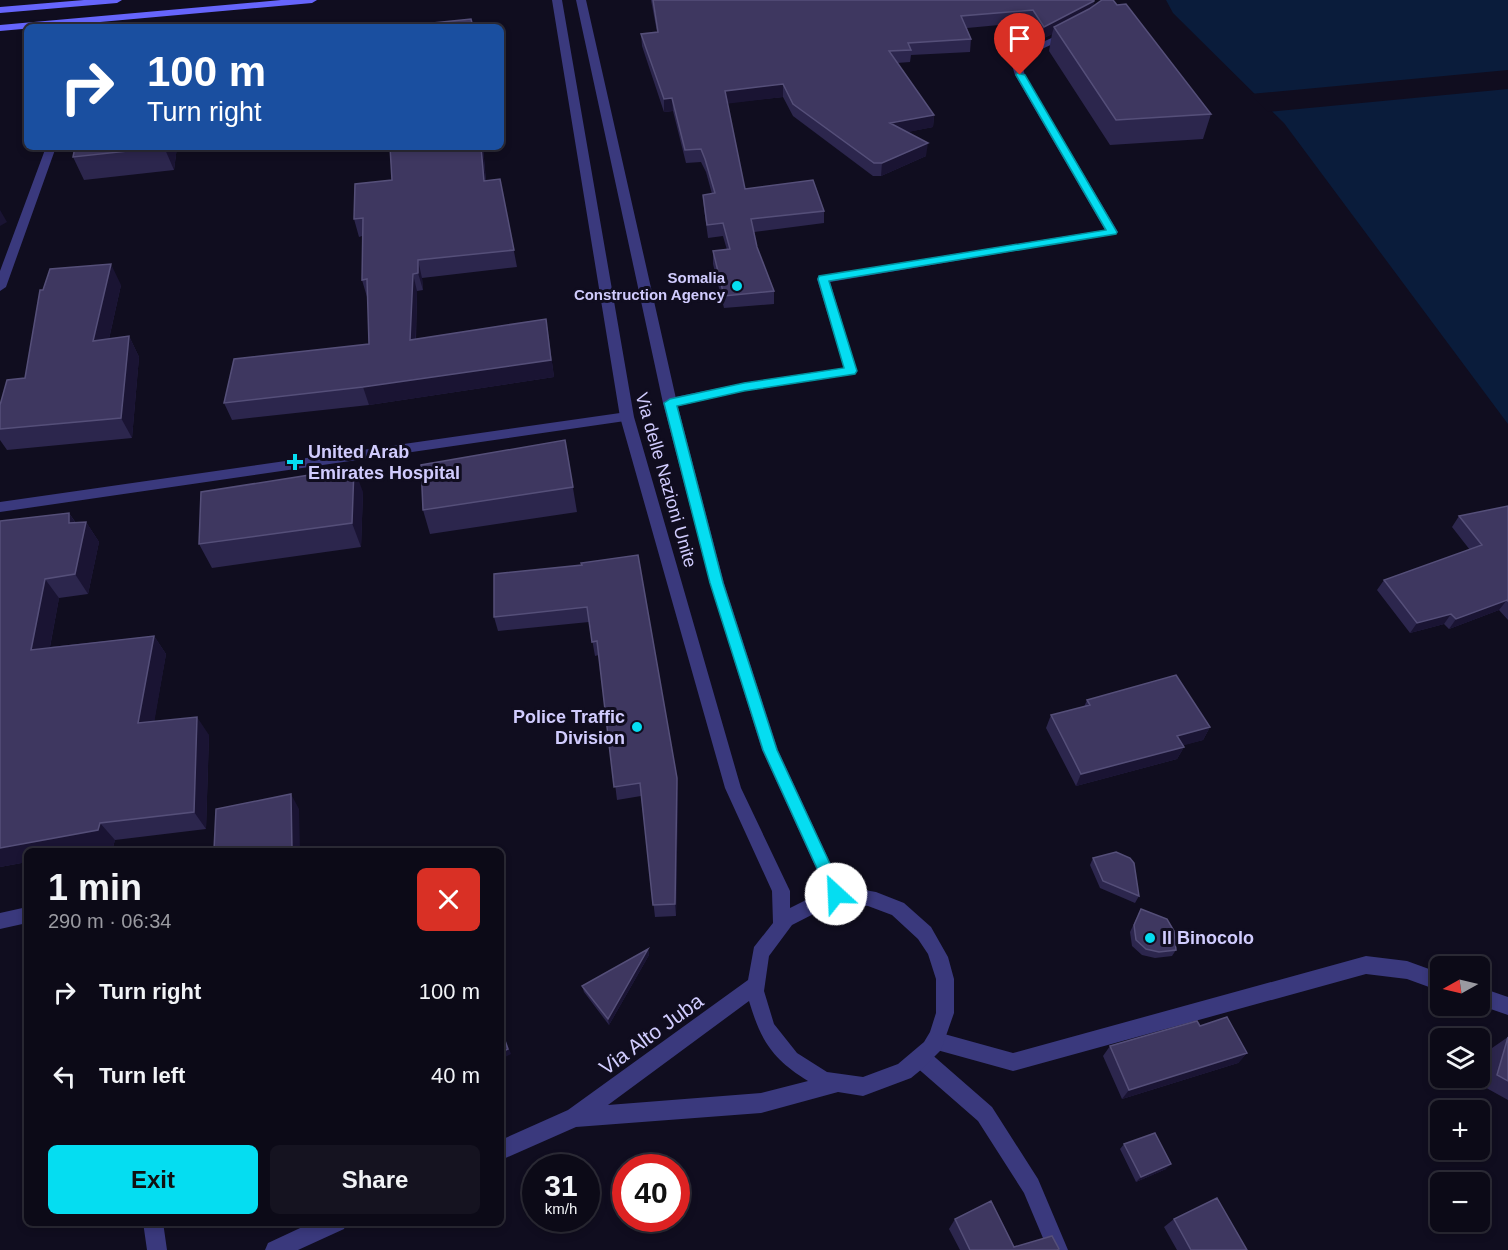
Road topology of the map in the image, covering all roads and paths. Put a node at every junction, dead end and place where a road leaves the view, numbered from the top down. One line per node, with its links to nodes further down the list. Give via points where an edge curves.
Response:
1 (117, 0): 5 (main road)
2 (312, 0): 6 (main road)
3 (557, 0): 13 (street, Via delle Nazioni Unite)
4 (581, 0): 12 (street, Via delle Nazioni Unite)
5 (0, 10)
6 (45, 24)
7 (24, 26): 8 (main road)
8 (0, 28)
9 (1079, 29): 12 (street, via 1026,53 1016,62 1112,232 823,279 851,371)
10 (50, 150): 11 (street)
11 (0, 287)
12 (670, 403): 15 (street, Via delle Nazioni Unite, via 717,583 770,750)
13 (627, 417): 14 (street); 18 (street, Via delle Nazioni Unite, via 733,788 781,891)
14 (0, 507)
15 (836, 894): 18 (street, via 810,902); 23 (street, via 866,897 897,908 927,933 943,962 947,1011)
16 (24, 916): 17 (street)
17 (0, 921)
18 (782, 921): 20 (street, via 762,950)
19 (1430, 978): 23 (street, via 1407,970 1366,965 1013,1062)
20 (754, 986): 25 (street, via 760,1019 777,1047 802,1070); 26 (street, Via Alto Juba)
21 (1490, 1000): 22 (street)
22 (1508, 1006)
23 (937, 1041): 24 (street)
24 (922, 1059): 25 (street, via 893,1078 865,1085); 32 (street, via 985,1114 1031,1186)
25 (835, 1084): 26 (street, via 761,1103)
26 (575, 1118): 27 (street)
27 (504, 1149)
28 (154, 1226): 30 (street)
29 (328, 1226): 31 (street)
30 (157, 1250)
31 (275, 1250)
32 (1059, 1250)

